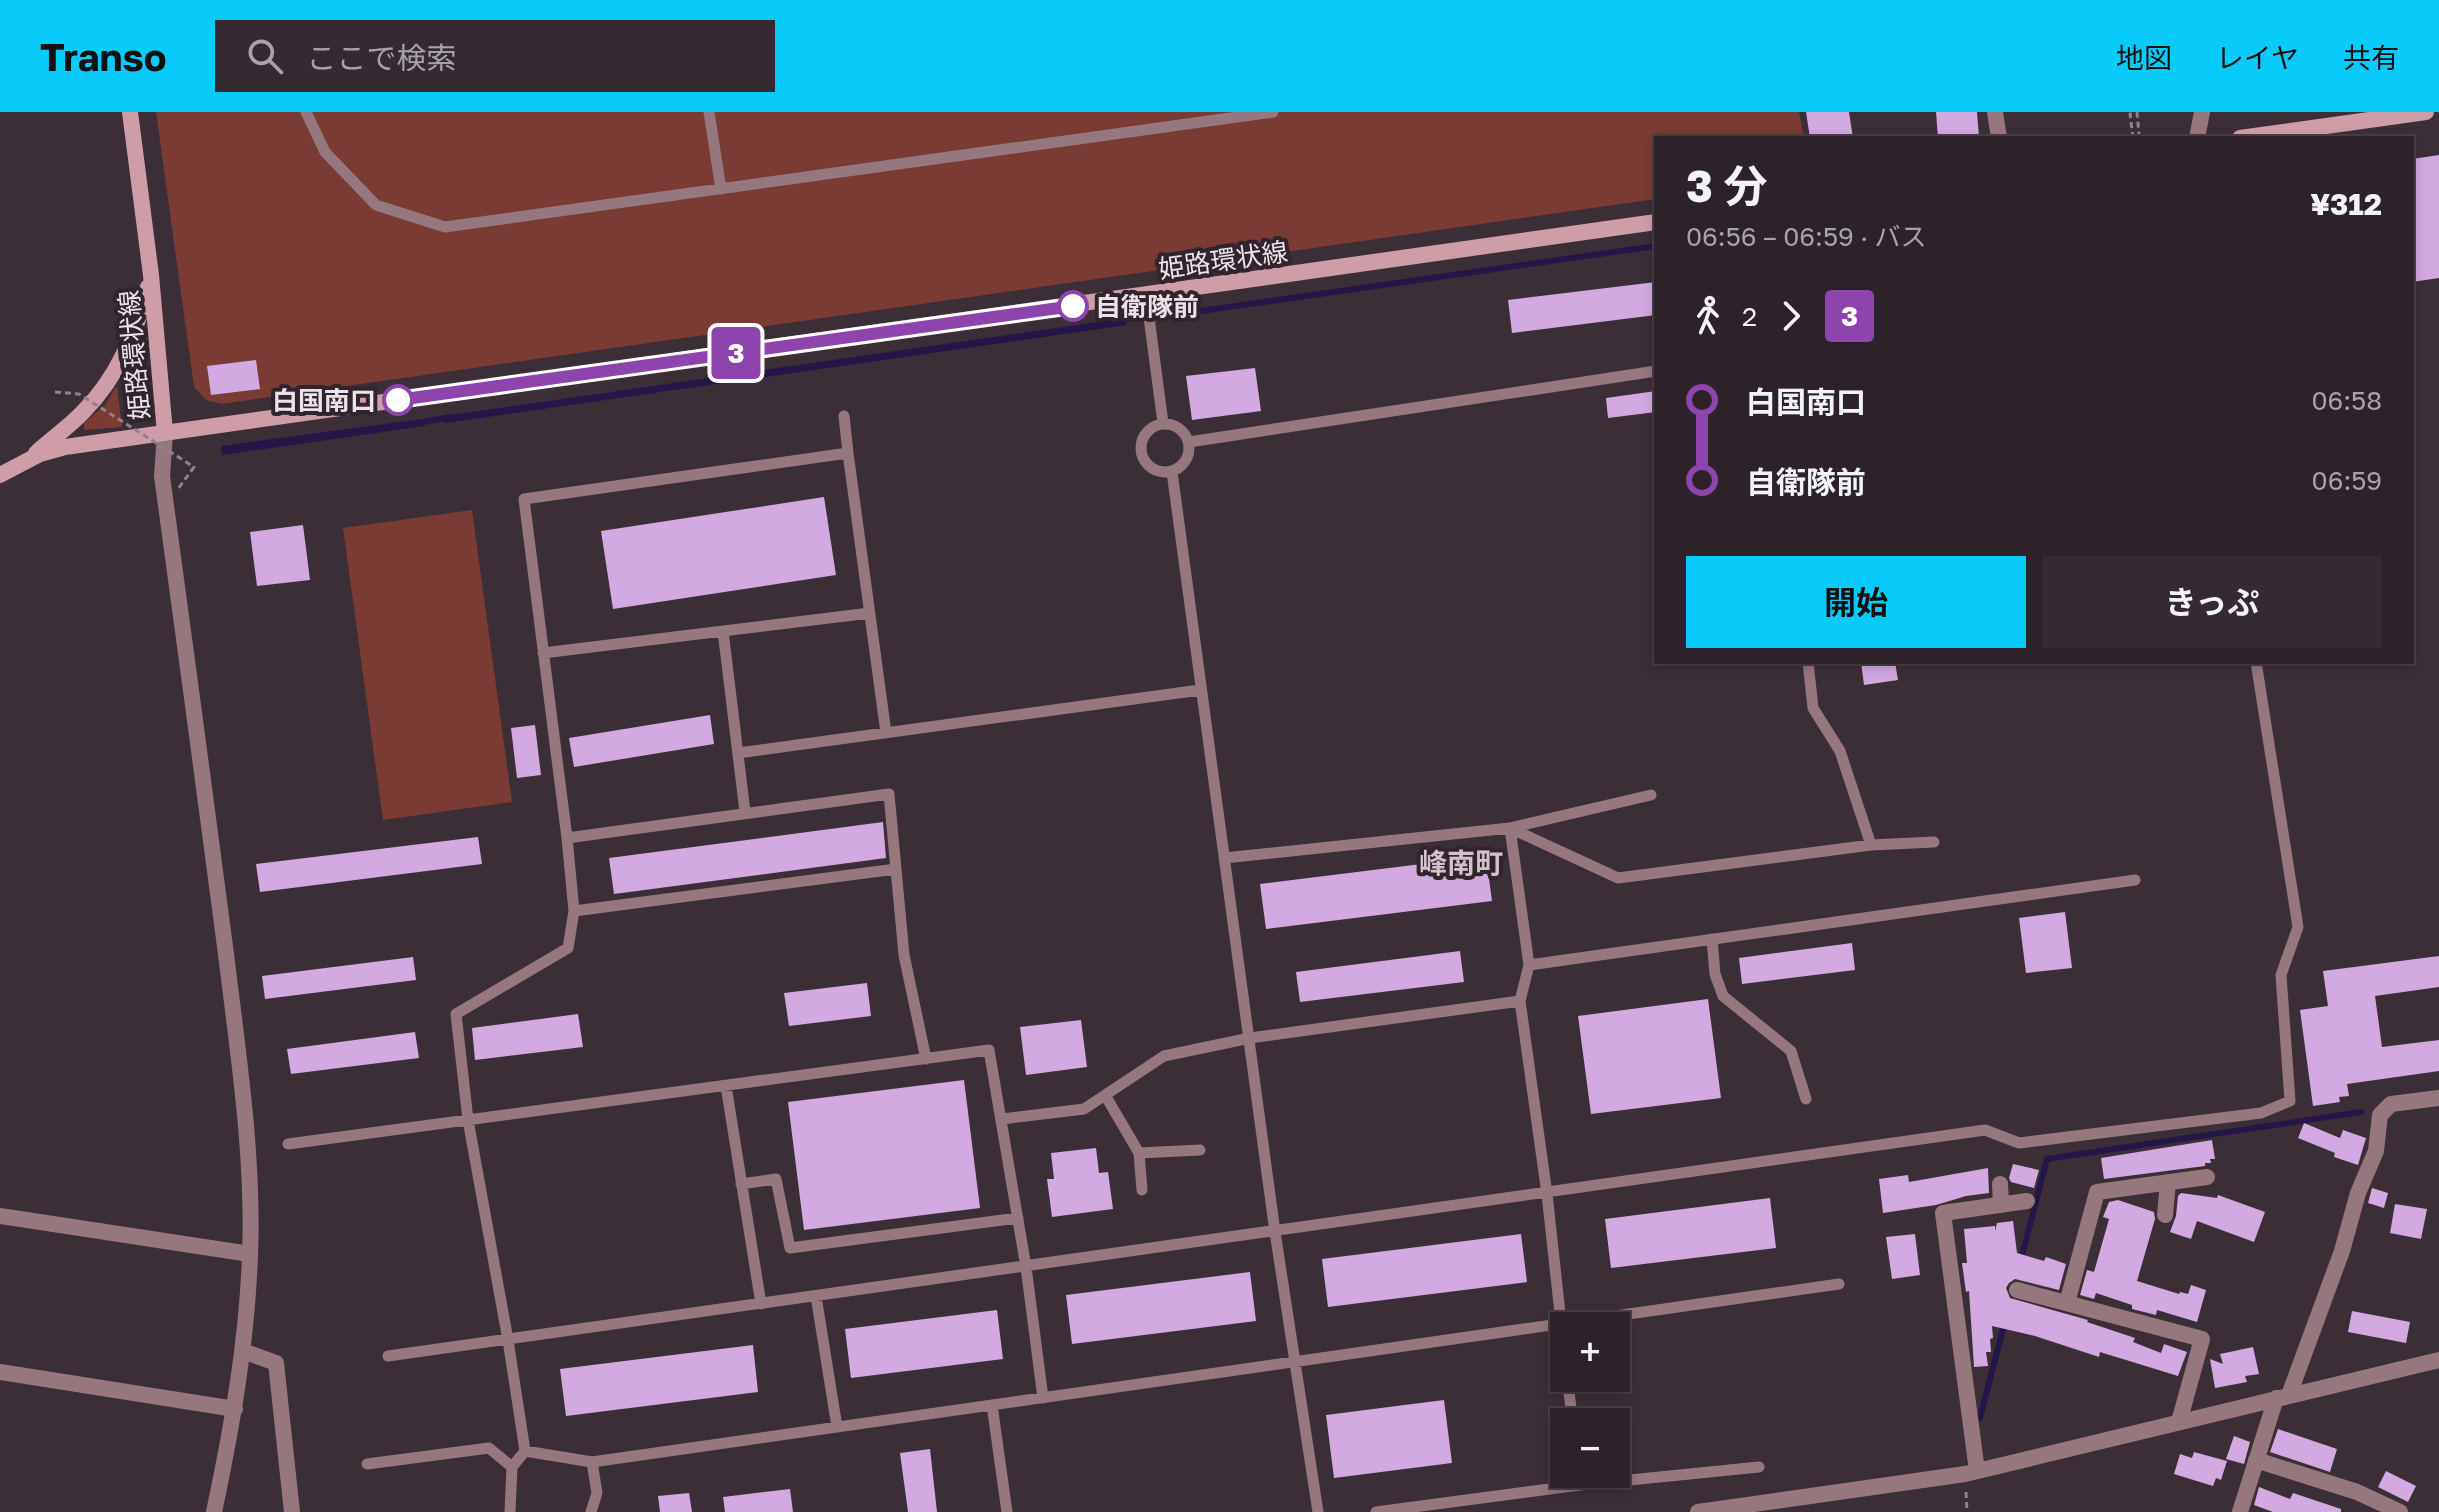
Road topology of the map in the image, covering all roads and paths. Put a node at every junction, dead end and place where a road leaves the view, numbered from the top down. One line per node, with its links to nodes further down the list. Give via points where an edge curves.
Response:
1 (130, 112): 16 (main road, 姫路環状線)
2 (306, 112): 14 (lane, via 325,152 376,205 445,227)
3 (709, 112): 14 (lane)
4 (1273, 112): 8 (lane)
5 (1995, 112): 10 (street)
6 (2202, 112): 12 (street)
7 (2426, 112): 13 (main road)
8 (1235, 115): 14 (lane)
9 (2139, 134): 11 (path, via 2137,113 2130,114)
10 (1999, 136)
11 (2133, 136)
12 (2197, 136)
13 (2254, 136)
14 (721, 189)
15 (1654, 222): 17 (main road, 姫路環状線)
16 (151, 275): 22 (main road, 姫路環状線); 25 (main road, via 110,381 80,416)
17 (1146, 295): 21 (lane); 22 (main road, 姫路環状線)
18 (1654, 371): 23 (lane)
19 (55, 392): 28 (path, bridge, via 79,394 194,467)
20 (844, 416): 24 (lane)
21 (1163, 423): 23 (lane, via 1175,425); 26 (lane, via 1143,435 1140,447 1150,468)
22 (165, 433): 25 (main road, via 65,447); 73 (street, via 162,476 243,1094)
23 (1189, 442): 26 (lane, via 1189,455)
24 (848, 453): 29 (lane); 31 (lane, via 524,499)
25 (29, 459): 27 (main road)
26 (1172, 472): 34 (lane)
27 (0, 475)
28 (178, 489)
29 (870, 613): 30 (lane); 35 (lane)
30 (723, 631): 31 (lane); 36 (lane)
31 (543, 653): 40 (lane)
32 (1808, 664): 42 (lane, via 1813,708 1840,751)
33 (2256, 664): 66 (lane, via 2298,927 2281,975 2290,1101 2261,1113 2019,1143 1985,1130)
34 (1200, 690): 35 (lane); 43 (lane)
35 (886, 733): 36 (lane)
36 (738, 753): 38 (lane)
37 (1651, 795): 39 (lane)
38 (745, 812): 40 (lane); 44 (lane, via 889,794)
39 (1510, 828): 42 (lane, via 1618,878); 43 (lane); 48 (lane)
40 (567, 838): 46 (lane)
41 (1934, 842): 42 (lane)
42 (1871, 845)
43 (1224, 858): 50 (lane)
44 (896, 869): 46 (lane); 51 (lane, via 904,955)
45 (2135, 880): 47 (lane)
46 (574, 911): 57 (lane, via 568,948 456,1014)
47 (1712, 939): 48 (lane); 55 (lane, via 1723,996 1791,1051)
48 (1529, 965): 49 (lane)
49 (1520, 1001): 50 (lane); 66 (lane)
50 (1250, 1038): 53 (lane, via 1164,1056); 72 (lane)
51 (926, 1059): 52 (lane); 56 (lane, via 989,1050)
52 (726, 1086): 57 (lane); 63 (lane)
53 (1105, 1095): 56 (lane, via 1084,1109); 60 (lane)
54 (2439, 1098): 89 (street, via 2391,1104 2380,1115 2376,1151 2342,1251)
55 (1806, 1099)
56 (1002, 1119): 71 (lane)
57 (468, 1120): 58 (lane); 83 (lane)
58 (288, 1144)
59 (1200, 1150): 60 (lane)
60 (1139, 1153): 65 (lane)
61 (2207, 1177): 62 (street)
62 (2168, 1182): 69 (street); 78 (street, via 2097,1192)
63 (741, 1184): 71 (lane, via 776,1179 790,1248); 79 (lane)
64 (2000, 1184): 68 (street)
65 (1142, 1190)
66 (1547, 1194): 72 (lane); 80 (lane)
67 (2027, 1201): 68 (street)
68 (2001, 1205): 101 (street, via 1943,1213)
69 (2165, 1215)
70 (0, 1216): 73 (street)
71 (1018, 1218): 74 (lane)
72 (1275, 1232): 74 (lane); 87 (lane)
73 (250, 1254): 84 (street)
74 (1026, 1267): 77 (lane); 90 (lane)
75 (1839, 1284): 81 (lane)
76 (2017, 1290): 78 (street)
77 (816, 1296): 79 (lane); 94 (lane)
78 (2067, 1303): 93 (street, via 2202,1339)
79 (761, 1304): 83 (lane)
80 (1560, 1312)
81 (1630, 1314)
82 (1550, 1326): 87 (lane)
83 (508, 1340): 85 (lane); 95 (lane)
84 (243, 1351): 92 (street); 106 (street, via 276,1363)
85 (388, 1356)
86 (2439, 1360): 89 (street)
87 (1295, 1362): 90 (lane); 110 (lane)
88 (0, 1372): 92 (street)
89 (2283, 1396): 93 (street); 96 (street)
90 (1043, 1398): 91 (lane)
91 (992, 1405): 94 (lane); 109 (lane)
92 (235, 1409): 105 (street)
93 (2179, 1422): 101 (street)
94 (837, 1427): 97 (lane)
95 (525, 1451): 97 (lane); 99 (lane)
96 (2256, 1460): 113 (street); 114 (street, via 2357,1492)
97 (592, 1462): 108 (lane, via 597,1493)
98 (367, 1464): 99 (lane, via 489,1448)
99 (512, 1467): 107 (lane)
100 (1759, 1467): 102 (lane)
101 (1977, 1471): 104 (street)
102 (1630, 1476)
103 (1550, 1484): 111 (lane)
104 (1747, 1508): 112 (street)
105 (214, 1512)
106 (292, 1512)
107 (510, 1512)
108 (591, 1512)
109 (1007, 1512)
110 (1318, 1512)
111 (1376, 1512)
112 (1698, 1512)
113 (2240, 1512)
114 (2400, 1512)

